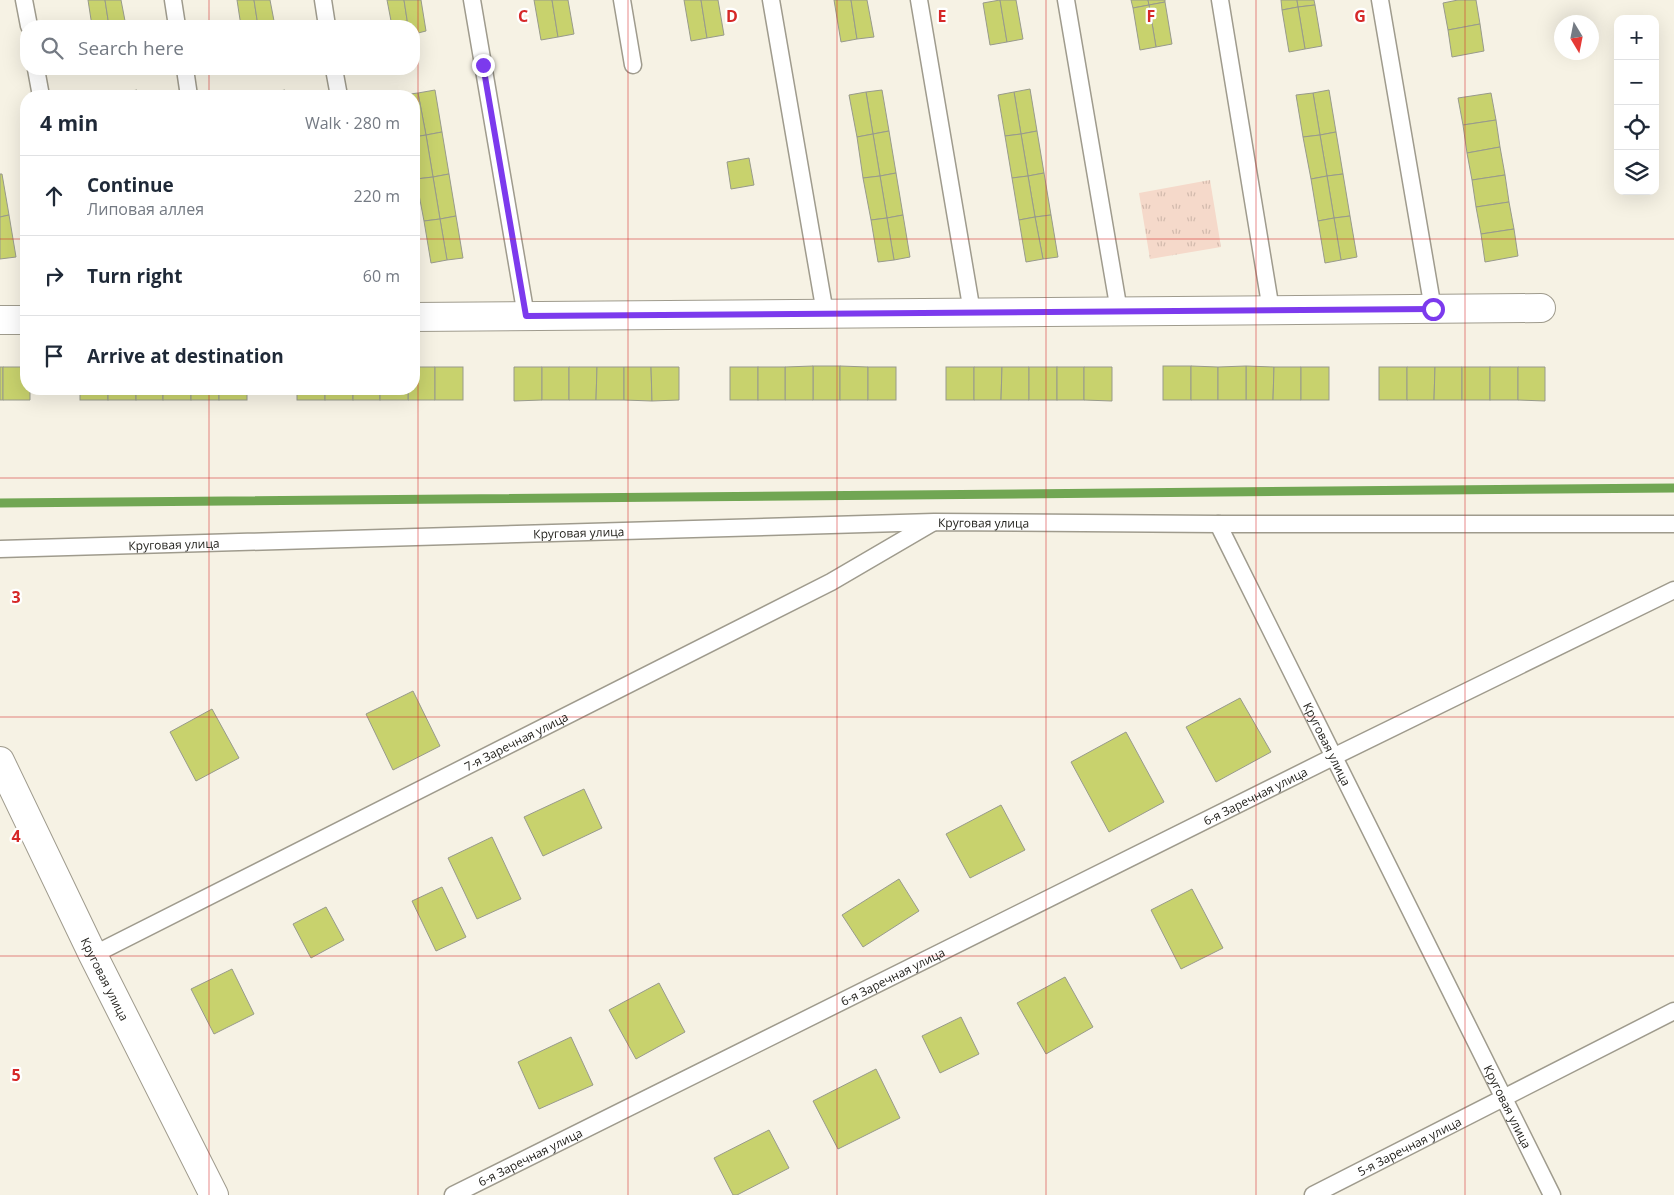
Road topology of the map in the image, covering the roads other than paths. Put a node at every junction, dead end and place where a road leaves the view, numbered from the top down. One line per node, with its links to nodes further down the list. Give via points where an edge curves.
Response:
1 (24, 0): 11 (lane)
2 (173, 0): 12 (lane)
3 (323, 0): 13 (lane)
4 (472, 0): 27 (lane)
5 (622, 0): 14 (lane)
6 (771, 0): 26 (lane)
7 (919, 0): 25 (lane)
8 (1066, 0): 24 (lane)
9 (1220, 0): 23 (lane)
10 (1380, 0): 22 (lane)
11 (28, 20)
12 (176, 20)
13 (326, 20)
14 (634, 65)
15 (37, 75): 18 (lane)
16 (186, 75): 19 (lane)
17 (335, 75): 20 (lane)
18 (40, 90)
19 (188, 90)
20 (338, 90)
21 (1542, 308): 22 (street)
22 (1433, 309): 23 (street)
23 (1271, 310): 24 (street)
24 (1119, 311): 25 (street)
25 (972, 312): 26 (street)
26 (825, 314): 27 (street)
27 (526, 316): 28 (street)
28 (420, 317)
29 (0, 320): 30 (street)
30 (20, 320)
31 (934, 522): 32 (lane, Круговая улица); 34 (lane, Круговая улица); 38 (lane, 7-я Заречная улица, via 831,582)
32 (1218, 524): 33 (lane); 36 (lane, Круговая улица)
33 (1674, 524)
34 (0, 549)
35 (1674, 590): 36 (lane, 6-я Заречная улица)
36 (1333, 757): 40 (lane, Круговая улица); 42 (lane, 6-я Заречная улица)
37 (0, 761): 38 (street, Круговая улица)
38 (93, 955): 41 (street, Круговая улица)
39 (1674, 1011): 40 (lane, 5-я Заречная улица)
40 (1504, 1098): 43 (lane, 5-я Заречная улица); 44 (lane, Круговая улица)
41 (214, 1195)
42 (453, 1195)
43 (1314, 1195)
44 (1552, 1195)

